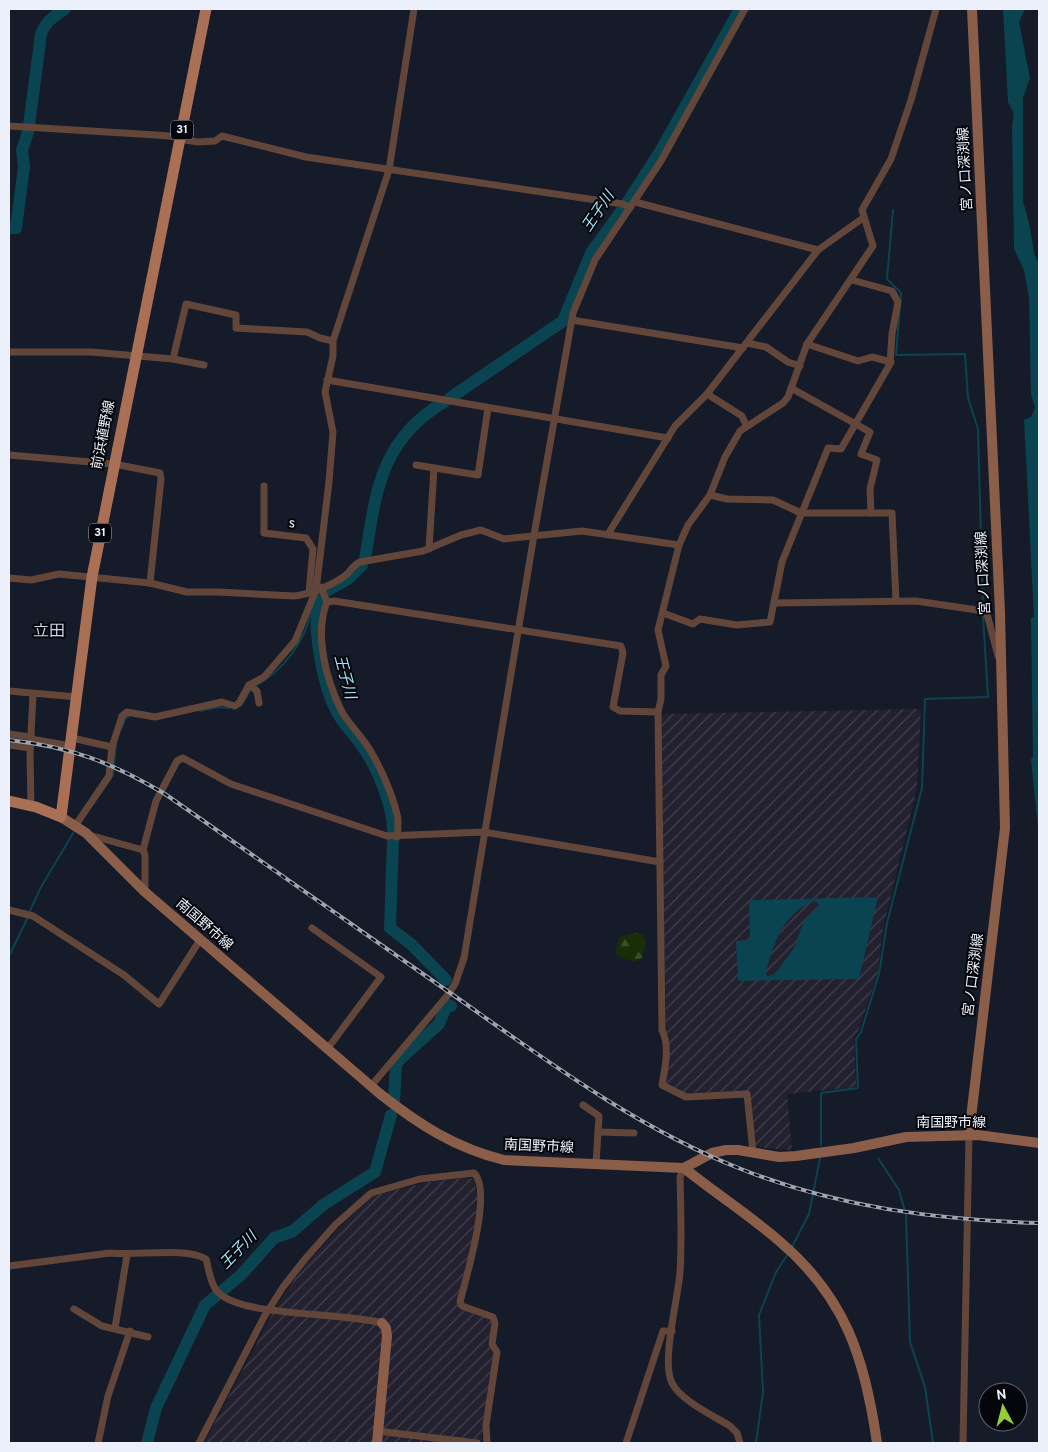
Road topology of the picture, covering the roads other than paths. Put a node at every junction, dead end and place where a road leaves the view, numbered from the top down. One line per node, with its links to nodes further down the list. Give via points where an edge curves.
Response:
1 (206, 9): 7 (main road, 前浜植野線 / 31)
2 (414, 9): 8 (street)
3 (746, 9): 9 (street)
4 (936, 9): 11 (street, via 891,159 863,204)
5 (972, 9): 54 (main road, 宮ノ口深渕線)
6 (9, 126): 7 (street)
7 (181, 137): 8 (street, via 206,142 222,136 273,150); 19 (main road, 前浜植野線 / 31)
8 (389, 170): 10 (street); 15 (street)
9 (635, 202): 10 (street); 12 (street)
10 (627, 206): 14 (street, via 595,260)
11 (863, 218): 12 (street); 13 (street, via 873,246)
12 (818, 250): 17 (street)
13 (852, 280): 16 (street); 21 (street, via 892,290 898,302)
14 (572, 320): 17 (street); 28 (street)
15 (333, 341): 20 (street, via 307,332 236,328 236,315 186,304); 24 (street)
16 (807, 344): 21 (street, via 858,361 872,357); 23 (street)
17 (745, 346): 23 (street, via 766,347); 26 (street)
18 (9, 352): 19 (street, via 91,352)
19 (136, 356): 20 (street); 33 (main road, 前浜植野線 / 31)
20 (173, 359): 22 (street)
21 (891, 362): 29 (street, via 864,413)
22 (204, 364)
23 (800, 366): 25 (street)
24 (327, 380): 27 (street); 47 (street, via 325,392 333,432)
25 (791, 388): 29 (street); 30 (street, via 783,403)
26 (707, 394): 30 (street, via 742,416); 31 (street)
27 (488, 408): 28 (street); 35 (street, via 478,475)
28 (555, 418): 31 (street); 41 (street)
29 (854, 424): 38 (street, via 841,449 828,448); 39 (street, via 870,432 861,454 877,460 870,489)
30 (746, 425): 37 (street, via 724,457)
31 (668, 438): 40 (street)
32 (9, 454): 33 (street)
33 (114, 464): 44 (main road, 前浜植野線 / 31); 46 (street, via 160,473 161,476)
34 (416, 465): 35 (street)
35 (434, 468): 43 (street)
36 (264, 486): 48 (street, s, via 264,533 306,538 313,549)
37 (710, 495): 38 (street, via 773,500); 42 (street, via 688,525)
38 (801, 513): 39 (street); 51 (street, via 782,562)
39 (871, 513): 49 (street, via 892,513)
40 (608, 534): 41 (street, via 582,531); 42 (street)
41 (534, 535): 43 (street, via 504,539 477,530); 53 (street)
42 (679, 545): 52 (street)
43 (429, 548): 47 (street, via 360,562 345,576)
44 (92, 577): 45 (street, via 59,574 31,580); 46 (street); 58 (main road, 前浜植野線 / 31)
45 (9, 578)
46 (150, 583): 48 (street, via 201,594)
47 (318, 589): 48 (street); 50 (street); 55 (street, via 295,641 264,677)
48 (309, 594)
49 (896, 601): 51 (street); 54 (street, via 916,601 983,612 991,622)
50 (327, 602): 53 (street); 73 (street, via 322,635 330,680 341,711 376,763 397,815)
51 (775, 602): 52 (street, via 770,622 737,625 700,619 693,624)
52 (663, 613): 60 (street, via 658,630 666,666)
53 (519, 628): 60 (street, via 621,646 623,653 613,707 620,711); 71 (street)
54 (1001, 669): 85 (main road, 宮ノ口深渕線, via 1005,828)
55 (249, 685): 59 (street, via 257,692); 65 (street, via 235,706 222,702 155,716 127,712 122,716)
56 (9, 691): 57 (street)
57 (33, 695): 58 (street); 62 (street)
58 (77, 697): 63 (main road, 前浜植野線 / 31)
59 (259, 703)
60 (658, 712): 75 (street)
61 (9, 734): 62 (street)
62 (31, 738): 63 (street); 66 (street)
63 (71, 742): 65 (street); 69 (main road, 前浜植野線 / 31)
64 (9, 745): 66 (street)
65 (112, 747): 70 (street, via 109,776)
66 (30, 748): 68 (street)
67 (9, 801): 68 (main road)
68 (31, 806): 69 (main road)
69 (61, 817): 70 (main road, 南国野市線)
70 (75, 826): 72 (main road, 南国野市線)
71 (484, 832): 73 (street); 75 (street); 81 (street, via 464,958 455,984)
72 (89, 835): 74 (street); 76 (main road, 南国野市線)
73 (398, 837): 74 (street, via 231,784 180,758 156,801)
74 (143, 850): 76 (street, via 146,855)
75 (660, 862): 87 (street, via 662,1030 666,1037 662,1086 686,1097 747,1094)
76 (145, 892): 79 (main road, 南国野市線)
77 (9, 910): 79 (street, via 33,916 124,975 159,1004)
78 (312, 928): 80 (street, via 381,977)
79 (200, 940): 80 (main road, 南国野市線)
80 (328, 1048): 81 (main road, 南国野市線)
81 (371, 1086): 88 (main road, 南国野市線, via 405,1114 478,1154 504,1160)
82 (583, 1105): 83 (street, via 600,1116)
83 (598, 1132): 84 (street); 88 (street)
84 (634, 1133)
85 (973, 1135): 86 (main road, 南国野市線); 87 (main road, 南国野市線, via 906,1137 796,1156 779,1157); 108 (street)
86 (1039, 1143)
87 (753, 1152): 89 (main road, 南国野市線, via 712,1153)
88 (596, 1164): 89 (main road, 南国野市線)
89 (684, 1168): 96 (street, via 680,1177 680,1274); 107 (main road, via 777,1239 811,1272 824,1290 857,1349 868,1386)
90 (127, 1254): 91 (street, via 83,1255); 93 (street, via 169,1252 203,1257 219,1293 239,1303); 95 (street)
91 (9, 1266)
92 (74, 1309): 95 (street, via 98,1325)
93 (270, 1310): 94 (street); 101 (street); 104 (street, via 305,1259 371,1193 420,1179 474,1173 479,1177 482,1206 460,1302 462,1306 493,1317 495,1324 492,1344 497,1352 486,1425)
94 (382, 1323): 99 (main road, via 387,1336)
95 (115, 1328): 97 (street)
96 (672, 1331): 105 (street, via 663,1332); 106 (street, via 671,1382 679,1393 737,1432)
97 (130, 1332): 98 (street); 100 (street, via 108,1396)
98 (148, 1337)
99 (377, 1431): 102 (main road); 103 (street)
100 (98, 1443)
101 (199, 1443)
102 (377, 1443)
103 (477, 1443)
104 (487, 1443)
105 (626, 1443)
106 (740, 1443)
107 (877, 1443)
108 (963, 1443)

